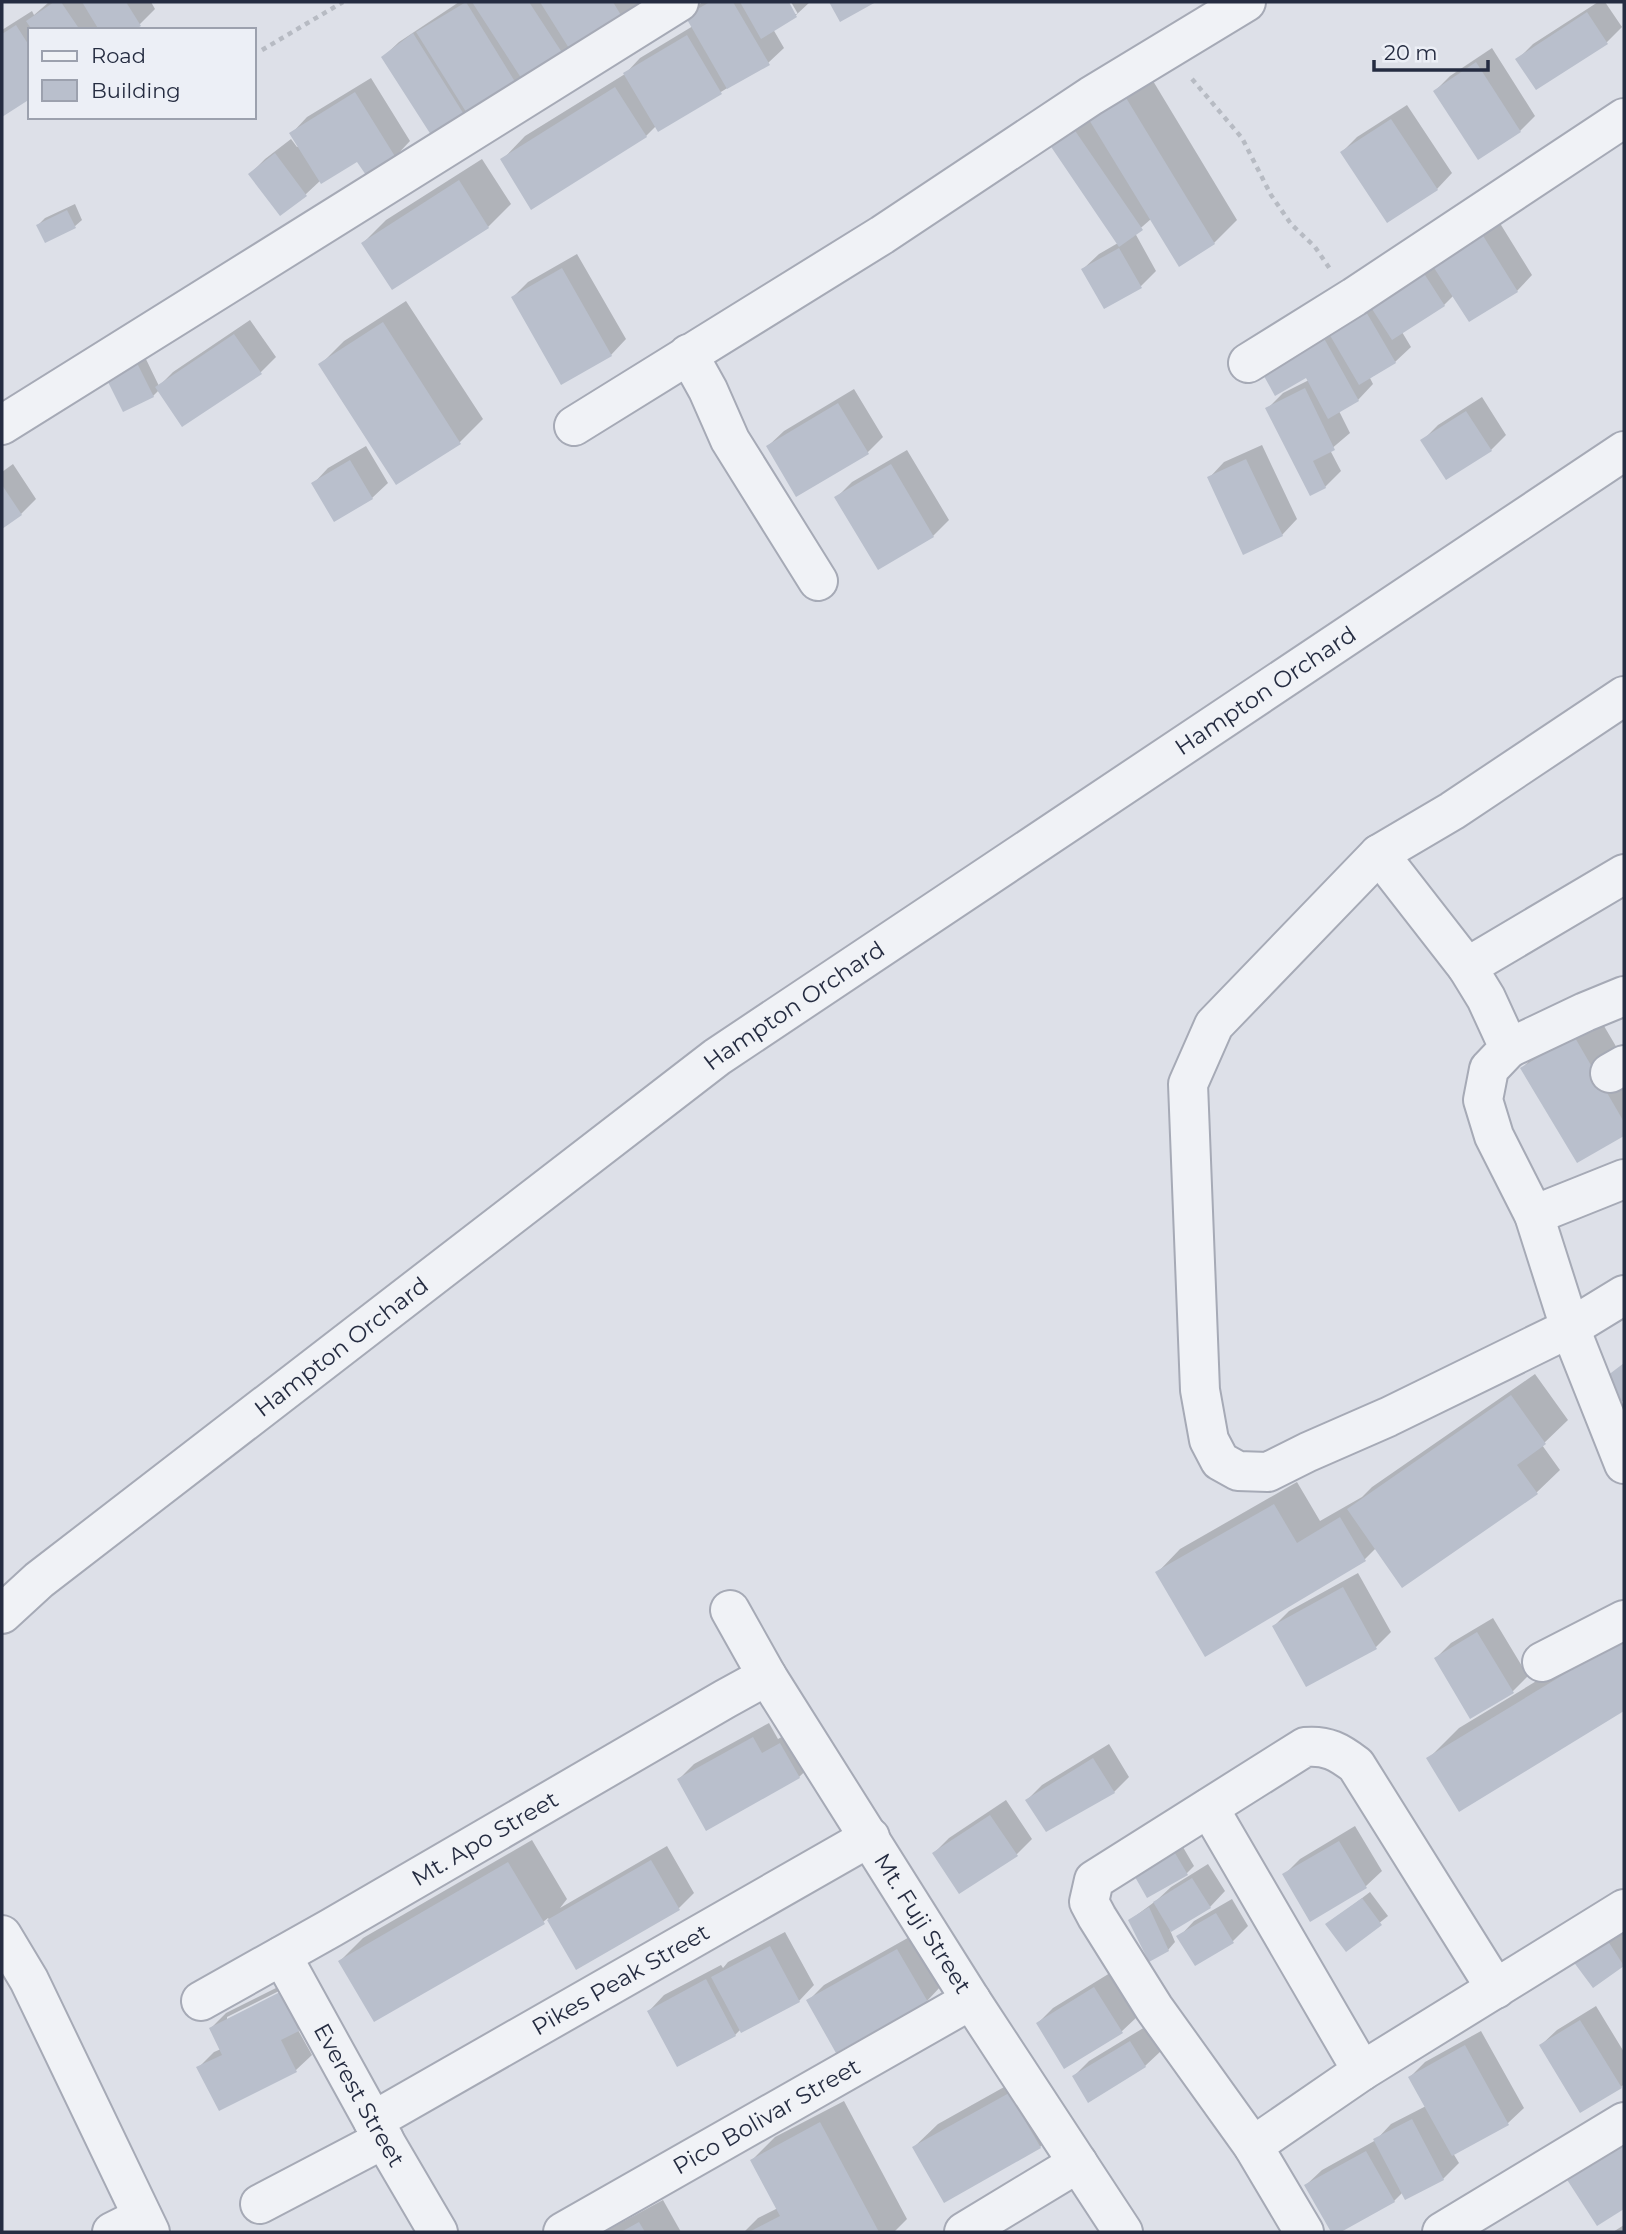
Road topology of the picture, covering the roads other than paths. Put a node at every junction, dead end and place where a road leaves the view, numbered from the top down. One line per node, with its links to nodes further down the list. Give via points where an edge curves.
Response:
1 (679, 2): 6 (street)
2 (1246, 2): 4 (street)
3 (1624, 118): 5 (street)
4 (688, 354): 7 (street); 9 (street, via 730,440)
5 (1248, 363)
6 (2, 425)
7 (574, 426)
8 (1624, 451): 21 (street, Hampton Orchard, via 717,1057)
9 (818, 581)
10 (1624, 696): 11 (street)
11 (1379, 854): 13 (street); 19 (street, via 1214,1025 1188,1084 1200,1390 1209,1440 1220,1461 1238,1471 1268,1472)
12 (1624, 874): 13 (street)
13 (1466, 967): 15 (street)
14 (1624, 996): 15 (street)
15 (1509, 1048): 17 (street, via 1489,1069 1483,1100 1494,1136)
16 (1624, 1180): 17 (street)
17 (1534, 1215): 19 (street)
18 (1624, 1296): 19 (street)
19 (1570, 1328): 20 (street)
20 (1624, 1464)
21 (39, 1580): 22 (street); 24 (street, Hampton Orchard)
22 (2, 1602)
23 (730, 1610): 27 (street, Mt. Fuji Street)
24 (2, 1614)
25 (1624, 1620): 26 (street)
26 (1542, 1662)
27 (767, 1676): 29 (street, Mt. Fuji Street); 32 (street, Mt. Apo Street)
28 (1209, 1808): 34 (street, via 1306,1747 1341,1754 1356,1765); 37 (street); 40 (street, via 1094,1880 1089,1902 1154,2008)
29 (870, 1837): 35 (street, Mt. Fuji Street); 39 (street, Pikes Peak Street)
30 (1624, 1909): 34 (street)
31 (2, 1935): 33 (street)
32 (282, 1956): 36 (street, Mt. Apo Street); 39 (street, Everest Street)
33 (15, 1987): 43 (street)
34 (1496, 1989): 37 (street)
35 (971, 2000): 41 (street, Mt. Fuji Street); 45 (street, Pico Bolivar Street)
36 (201, 2001)
37 (1362, 2071): 40 (street)
38 (1624, 2122): 49 (street)
39 (378, 2130): 42 (street, Pikes Peak Street); 44 (street, Everest Street)
40 (1252, 2146): 48 (street)
41 (1079, 2163): 46 (street); 47 (street, Mt. Fuji Street)
42 (260, 2204)
43 (135, 2227)
44 (438, 2232)
45 (563, 2232)
46 (964, 2232)
47 (1123, 2232)
48 (1304, 2232)
49 (1442, 2232)

